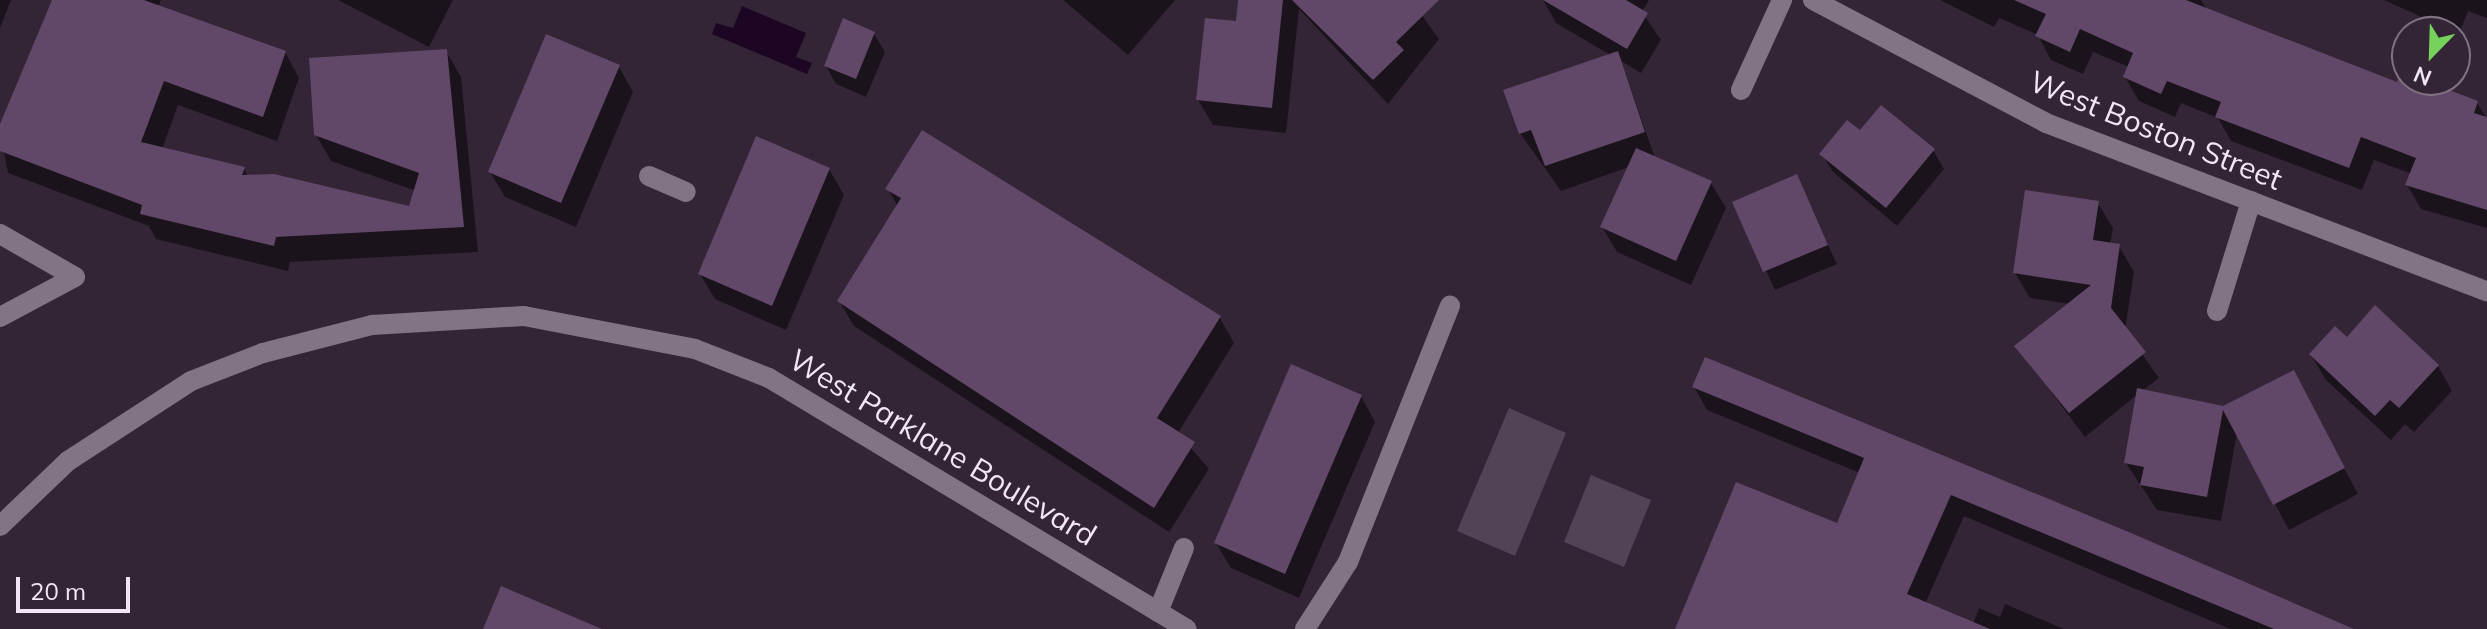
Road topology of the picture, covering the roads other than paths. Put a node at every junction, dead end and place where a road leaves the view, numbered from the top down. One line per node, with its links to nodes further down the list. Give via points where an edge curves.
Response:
1 (1782, 0): 3 (street)
2 (1813, 0): 6 (street, West Boston Street, via 2046,123)
3 (1741, 90)
4 (649, 176): 5 (street)
5 (686, 192)
6 (2251, 201): 8 (street, West Boston Street); 10 (street)
7 (0, 234): 11 (street, via 75,277)
8 (2487, 291)
9 (1450, 306): 16 (street, via 1348,562)
10 (2217, 311)
11 (0, 317)
12 (0, 526): 14 (street, West Parklane Boulevard, via 68,461 191,381 263,353 372,325 524,316 695,349 769,378)
13 (1184, 548): 14 (street)
14 (1158, 612): 15 (street, West Parklane Boulevard)
15 (1186, 629)
16 (1305, 629)

